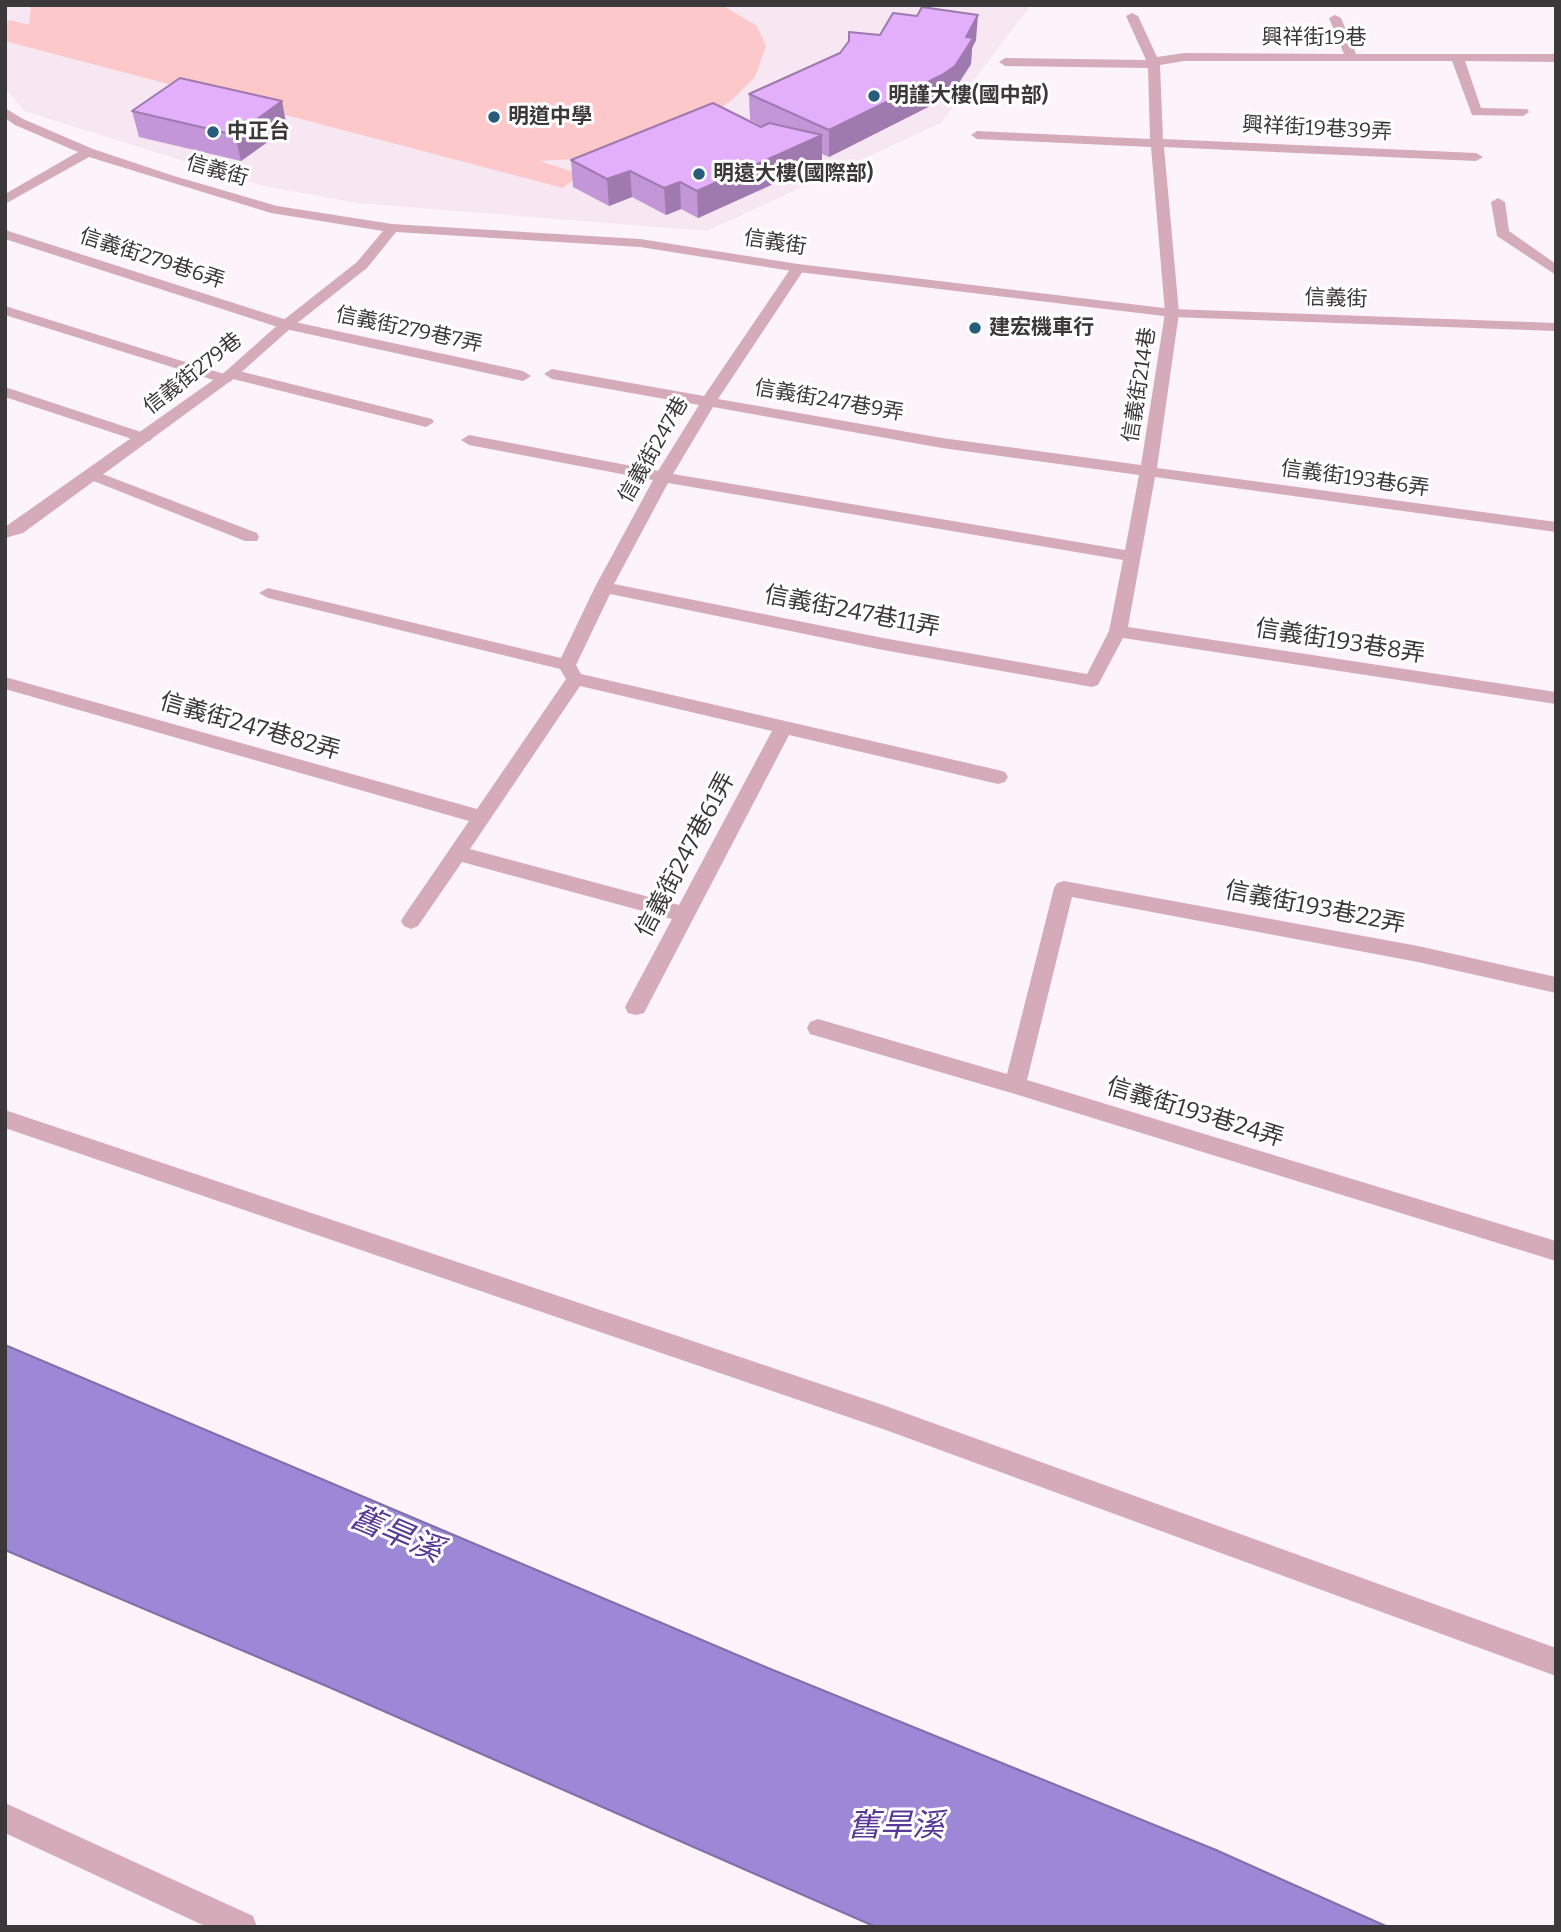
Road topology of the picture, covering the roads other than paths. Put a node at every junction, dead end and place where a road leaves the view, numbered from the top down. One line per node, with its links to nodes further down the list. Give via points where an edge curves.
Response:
1 (1132, 16): 7 (street)
2 (1335, 18): 3 (street)
3 (1351, 57): 4 (street, 興祥街19巷); 7 (street, 興祥街19巷, via 1184,57 1161,58)
4 (1457, 57): 5 (street, 興祥街19巷); 9 (street, via 1476,112)
5 (1556, 58)
6 (1005, 62): 7 (street, 興祥街19巷)
7 (1154, 64): 11 (street)
8 (5, 112): 12 (street, 信義街)
9 (1523, 113)
10 (977, 135): 11 (street, 興祥街19巷39弄)
11 (1157, 143): 13 (street, 興祥街19巷39弄); 21 (street, 信義街214巷)
12 (88, 152): 14 (street); 16 (street, 信義街, via 276,210)
13 (1476, 157)
14 (5, 200)
15 (1499, 202): 19 (street, via 1502,233)
16 (392, 229): 18 (street, 信義街, via 640,243); 22 (street, 信義街279巷, via 362,265)
17 (5, 234): 22 (street, 信義街279巷6弄)
18 (797, 268): 21 (street, 信義街); 28 (street, 信義街247巷)
19 (1556, 271)
20 (5, 310): 26 (street)
21 (1172, 313): 23 (street, 信義街); 32 (street, 信義街214巷)
22 (286, 325): 25 (street, 信義街279巷7弄); 26 (street, 信義街279巷)
23 (1556, 327)
24 (552, 374): 28 (street, 信義街247巷9弄)
25 (523, 376)
26 (228, 377): 29 (street); 30 (street, 信義街279巷)
27 (5, 393): 30 (street)
28 (708, 402): 32 (street, 信義街247巷9弄, via 942,443); 34 (street, 信義街247巷)
29 (426, 422)
30 (144, 438): 33 (street, 信義街279巷)
31 (469, 440): 34 (street)
32 (1148, 472): 35 (street, 信義街193巷6弄); 38 (street, 信義街214巷)
33 (92, 475): 36 (street, 信義街279巷); 37 (street)
34 (663, 477): 38 (street); 39 (street, 信義街247巷)
35 (1556, 527)
36 (5, 533)
37 (251, 537)
38 (1132, 556): 41 (street, 信義街214巷)
39 (604, 587): 42 (street, 信義街247巷); 43 (street, 信義街247巷11弄)
40 (268, 593): 42 (street)
41 (1118, 631): 43 (street, 信義街214巷); 45 (street, 信義街193巷8弄)
42 (571, 672): 46 (street); 48 (street, 信義街247巷)
43 (1092, 681)
44 (5, 683): 48 (street, 信義街247巷82弄)
45 (1556, 698)
46 (783, 728): 47 (street); 50 (street, 信義街247巷61弄)
47 (998, 778)
48 (481, 817): 49 (street, 信義街247巷)
49 (457, 852): 50 (street); 51 (street, 信義街247巷)
50 (684, 914): 53 (street, 信義街247巷61弄)
51 (411, 921)
52 (1556, 985): 55 (street, 信義街193巷22弄, via 1418,954 1064,888)
53 (636, 1007)
54 (818, 1028): 55 (street, 信義街193巷24弄)
55 (1015, 1085): 57 (street, 信義街193巷24弄)
56 (5, 1119): 58 (street, via 870,1413)
57 (1556, 1251)
58 (1556, 1662)
59 (5, 1818): 60 (street)
60 (242, 1927)

